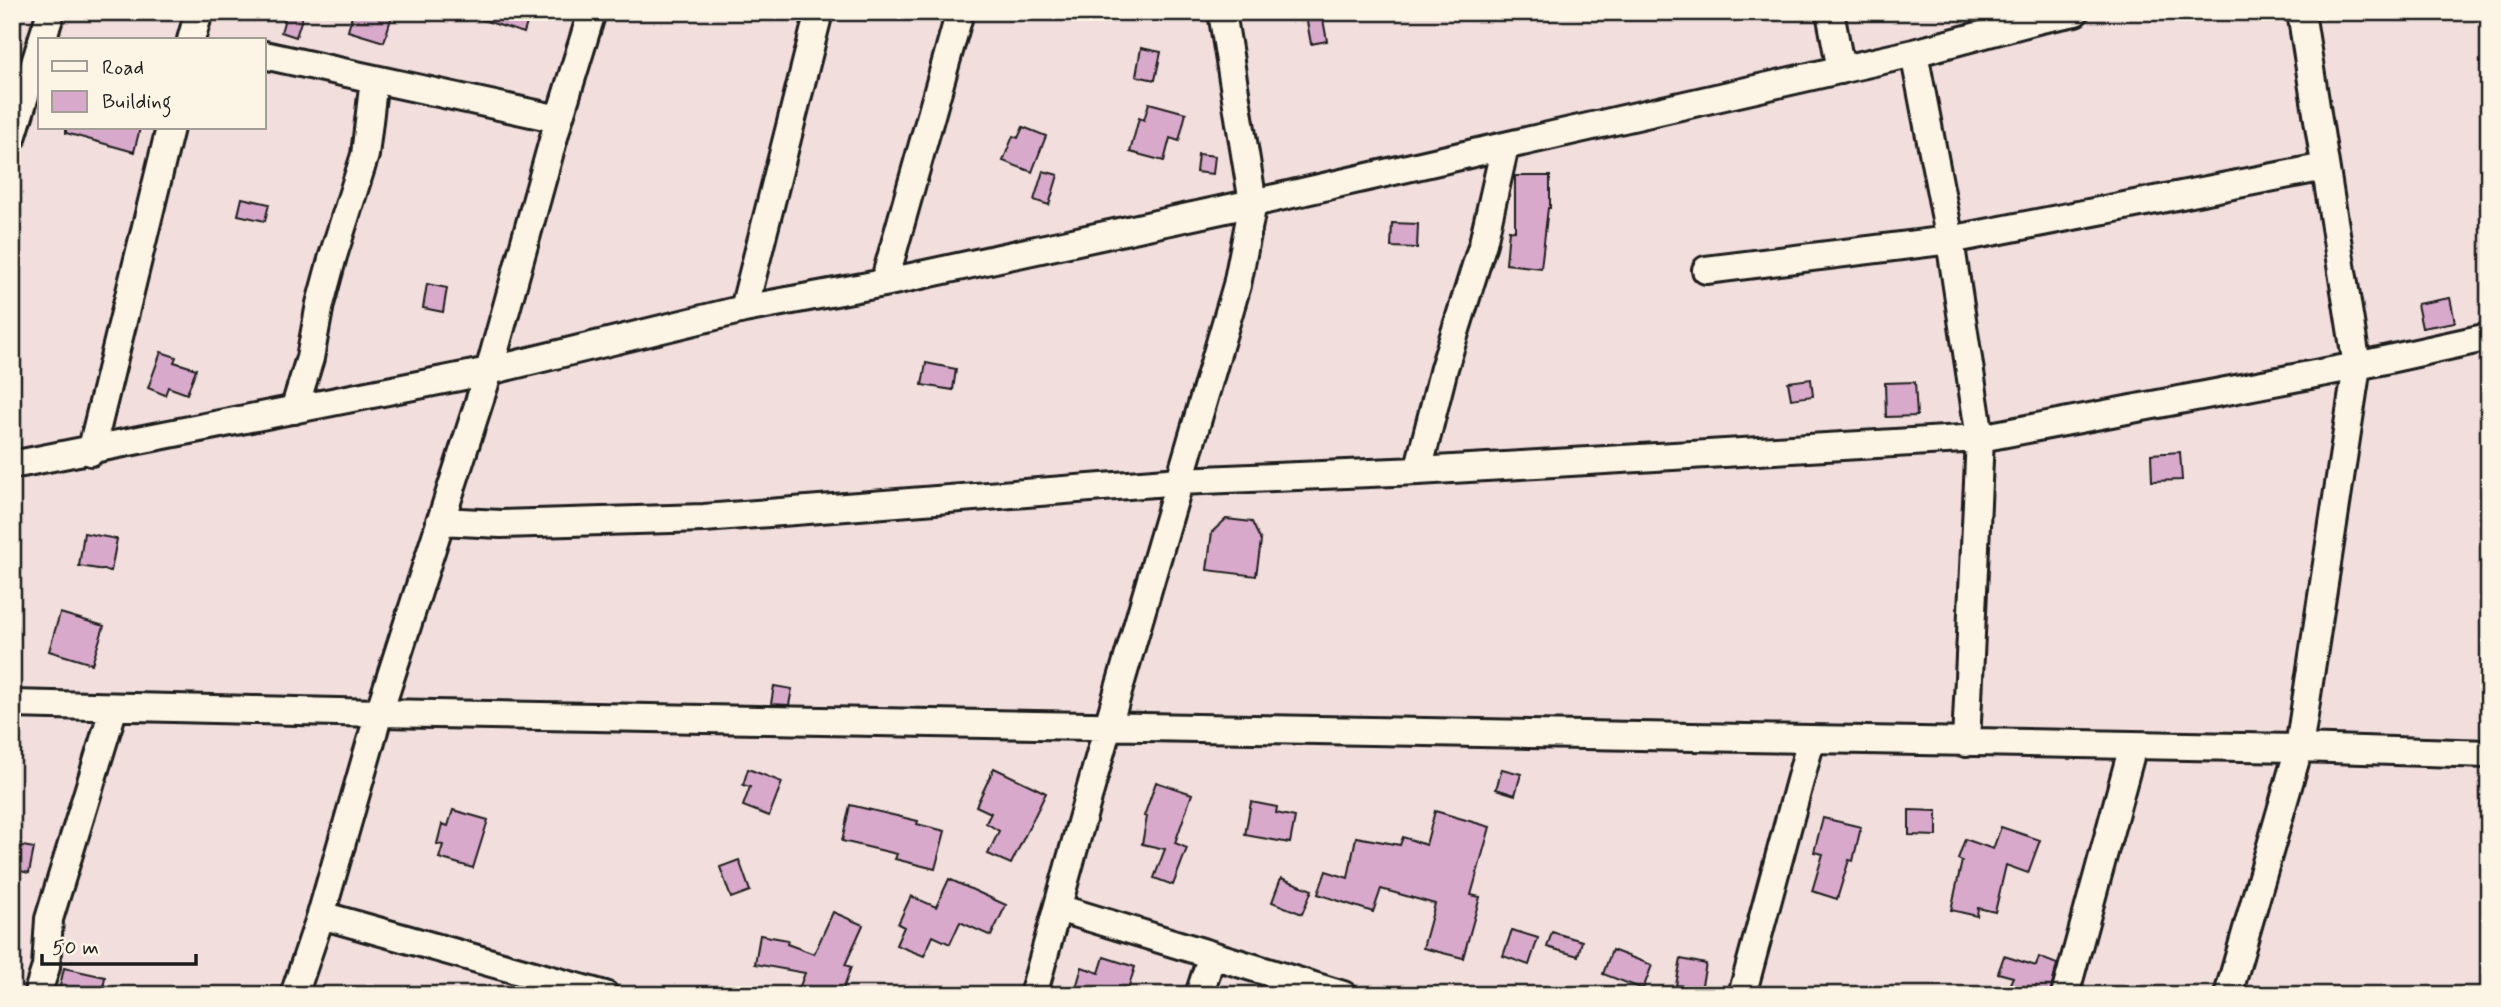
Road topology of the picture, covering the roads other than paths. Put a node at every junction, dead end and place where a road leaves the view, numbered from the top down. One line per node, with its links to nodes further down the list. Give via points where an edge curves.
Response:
1 (51, 12): 11 (street)
2 (199, 12): 12 (street)
3 (592, 12): 18 (street)
4 (819, 12): 27 (street)
5 (961, 12): 26 (street)
6 (1222, 12): 23 (street)
7 (1830, 12): 16 (street)
8 (2075, 12): 10 (street)
9 (2301, 12): 22 (street)
10 (2040, 16): 13 (street)
11 (43, 38)
12 (194, 38)
13 (1914, 53): 16 (street); 24 (street)
14 (38, 54): 20 (street)
15 (266, 55): 17 (street)
16 (1841, 70): 21 (street)
17 (374, 79): 18 (street); 31 (street, via 365,155 333,256)
18 (559, 119): 30 (street)
19 (170, 130): 33 (street)
20 (12, 138)
21 (1505, 146): 23 (street); 35 (street, via 1483,243)
22 (2325, 167): 24 (street); 29 (street)
23 (1252, 203): 26 (street); 36 (street, via 1237,285)
24 (1950, 240): 25 (street); 32 (street)
25 (1706, 270)
26 (884, 283): 27 (street)
27 (744, 309): 30 (street)
28 (2489, 337): 29 (street)
29 (2357, 366): 32 (street); 45 (street)
30 (489, 371): 31 (street); 37 (street)
31 (295, 410): 33 (street)
32 (1980, 438): 35 (street); 43 (street)
33 (91, 452): 34 (street)
34 (12, 466)
35 (1418, 471): 36 (street)
36 (1180, 481): 37 (street, via 704,518 501,524); 41 (street)
37 (440, 521): 40 (street)
38 (12, 704): 39 (street)
39 (114, 706): 40 (street); 50 (street, via 49,919 46,967)
40 (379, 713): 41 (street); 48 (street)
41 (1108, 726): 42 (street); 47 (street)
42 (1811, 740): 43 (street); 56 (street)
43 (1966, 743): 44 (street)
44 (2133, 746): 45 (street); 57 (street)
45 (2299, 748): 46 (street); 58 (street)
46 (2489, 754)
47 (1058, 908): 49 (street); 53 (street)
48 (321, 915): 51 (street); 52 (street)
49 (1212, 955): 54 (street); 55 (street)
50 (37, 995)
51 (294, 995)
52 (605, 995)
53 (1033, 995)
54 (1199, 995)
55 (1343, 995)
56 (1742, 995)
57 (2065, 995)
58 (2228, 995)

